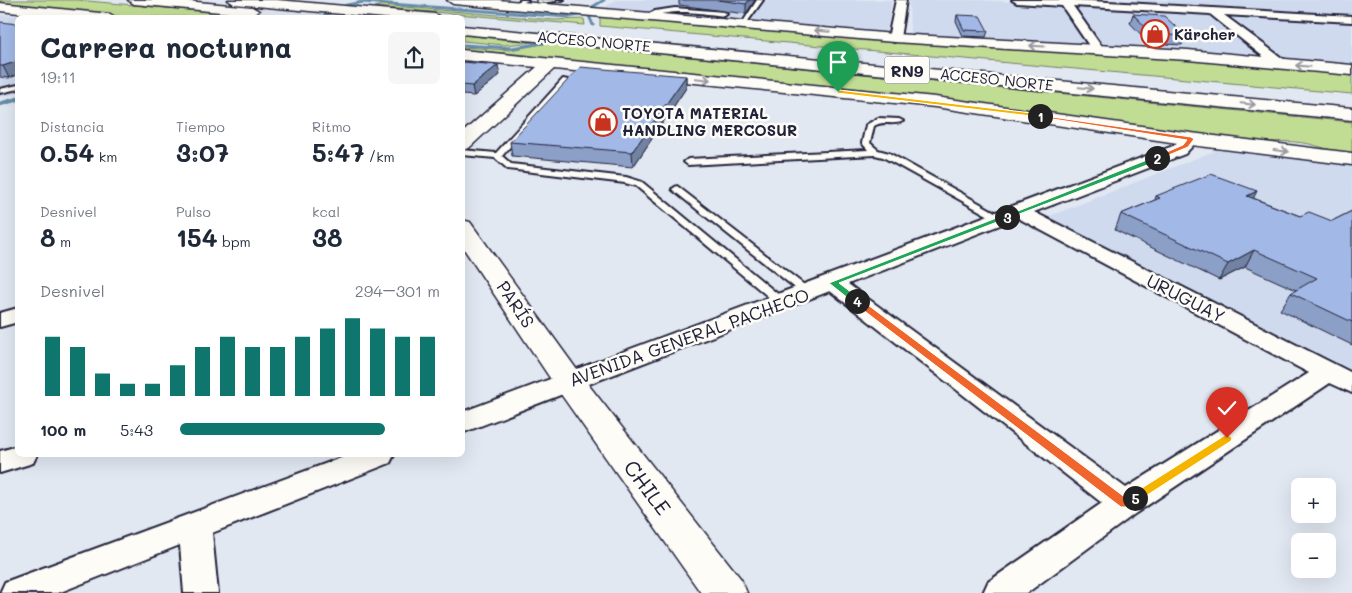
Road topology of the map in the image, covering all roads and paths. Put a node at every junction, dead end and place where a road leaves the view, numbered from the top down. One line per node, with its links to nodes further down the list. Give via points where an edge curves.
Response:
1 (134, 0): 18 (main road)
2 (234, 0): 19 (main road)
3 (453, 0): 11 (main road)
4 (561, 0): 9 (lane)
5 (760, 0): 23 (lane)
6 (901, 0): 25 (street)
7 (1017, 0): 10 (street)
8 (1198, 0): 13 (street)
9 (539, 1)
10 (1064, 1): 13 (street); 26 (street)
11 (519, 2): 20 (main road)
12 (0, 7): 17 (main road)
13 (1212, 10): 21 (street); 30 (street)
14 (0, 12): 16 (main road)
15 (724, 14): 20 (lane, via 668,10)
16 (36, 15)
17 (80, 15)
18 (302, 15)
19 (402, 15)
20 (648, 16): 23 (main road)
21 (1352, 19)
22 (465, 20): 35 (main road, ACCESO NORTE / RN9)
23 (743, 24): 25 (main road, one-way to 23)
24 (465, 30): 36 (main road, ACCESO NORTE / RN9, one-way to 36)
25 (894, 38): 26 (main road, one-way to 25)
26 (1098, 50): 30 (main road)
27 (465, 51): 29 (main road, via 531,57)
28 (465, 55): 29 (main road)
29 (550, 64): 38 (main road, one-way to 38, via 945,103); 39 (main road)
30 (1281, 64): 31 (main road, one-way to 30)
31 (1352, 70)
32 (565, 80): 42 (lane)
33 (15, 88): 34 (lane)
34 (0, 91)
35 (1352, 101)
36 (1352, 114)
37 (899, 121): 41 (lane, via 878,120 870,125 866,142)
38 (1191, 139): 43 (main road, one-way to 43); 46 (street, AVENIDA GENERAL PACHECO, via 1179,150)
39 (465, 141)
40 (465, 152): 42 (lane)
41 (875, 152): 44 (lane); 46 (lane)
42 (497, 156): 50 (lane, via 508,166 639,184)
43 (1352, 159)
44 (688, 162)
45 (677, 189): 49 (lane)
46 (1011, 215): 48 (street, AVENIDA GENERAL PACHECO); 53 (street, URUGUAY)
47 (467, 240): 54 (main road, PARÍS)
48 (833, 283): 49 (street, AVENIDA GENERAL PACHECO); 59 (street)
49 (808, 293): 50 (street, AVENIDA GENERAL PACHECO)
50 (781, 302): 54 (street, AVENIDA GENERAL PACHECO)
51 (15, 316): 52 (street)
52 (0, 320)
53 (1341, 378): 59 (street)
54 (570, 382): 55 (street, AVENIDA GENERAL PACHECO); 63 (main road, CHILE)
55 (465, 422)
56 (16, 457): 58 (street)
57 (375, 457): 60 (street)
58 (0, 462)
59 (1125, 504): 64 (street)
60 (195, 526): 61 (street); 62 (street)
61 (17, 593)
62 (202, 593)
63 (726, 593)
64 (1000, 593)

